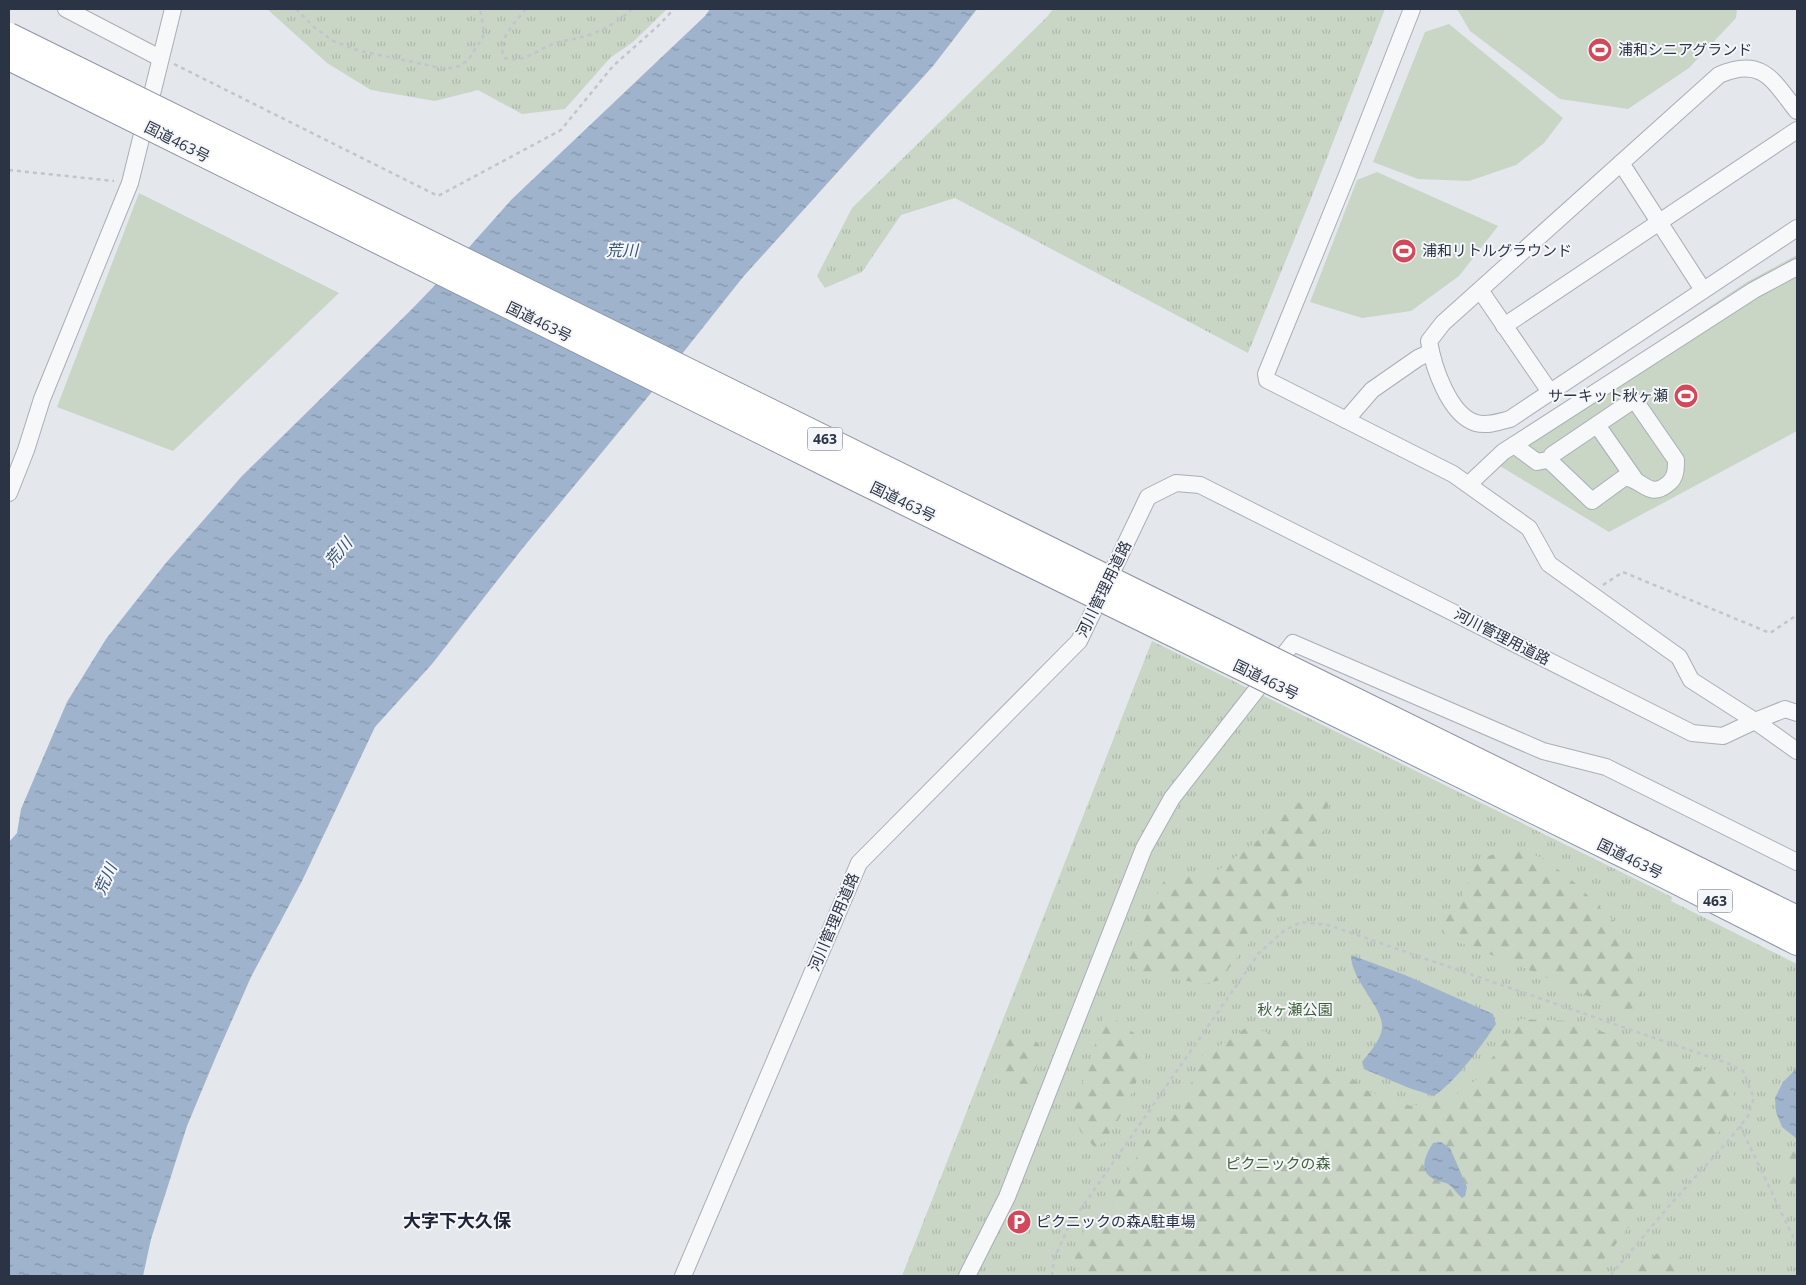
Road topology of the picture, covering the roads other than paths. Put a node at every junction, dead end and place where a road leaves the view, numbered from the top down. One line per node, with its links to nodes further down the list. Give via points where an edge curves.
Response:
1 (66, 9): 6 (street)
2 (173, 9): 6 (street)
3 (1412, 9): 18 (street, via 1266,374 1271,383)
4 (9, 35): 28 (highway, 国道463号 / 463, bridge)
5 (9, 58): 28 (highway, 国道463号 / 463, bridge, via 846,474)
6 (160, 58): 24 (street, via 130,183 42,399)
7 (1797, 111): 9 (street, via 1768,75 1756,69 1733,69 1719,75)
8 (1797, 130): 10 (street)
9 (1621, 163): 10 (street); 13 (street)
10 (1659, 223): 14 (street); 15 (street)
11 (1797, 228): 14 (street)
12 (1797, 267): 20 (street, via 1754,290)
13 (1480, 290): 15 (street); 16 (street, via 1443,323 1430,342)
14 (1703, 290): 17 (street)
15 (1504, 326): 17 (street)
16 (1431, 352): 17 (street, via 1440,381 1458,410 1474,422 1490,424 1510,419); 18 (street, via 1372,390)
17 (1550, 392)
18 (1346, 420): 23 (street)
19 (1597, 425): 21 (street, via 1552,455); 22 (street); 22 (street, via 1630,403 1636,402 1641,408 1676,460 1676,471 1672,480 1653,490 1643,487)
20 (1514, 445): 21 (street, via 1537,462); 23 (street)
21 (1552, 459): 22 (street, via 1551,462 1592,501 1625,477)
22 (1634, 478)
23 (1469, 484): 26 (street, via 1529,528 1549,564 1679,657 1691,680)
24 (9, 493)
25 (1797, 713): 26 (street, 河川管理用道路, via 1784,709)
26 (1755, 720): 27 (street); 32 (street, 河川管理用道路, via 1723,736 1692,732 1200,485 1176,483 1169,486 1148,497 1079,641 859,863)
27 (1797, 751)
28 (1638, 851): 30 (highway, 国道463号 / 463); 31 (highway, 国道463号 / 463)
29 (1797, 862): 33 (street, via 1606,767 1543,751 1293,643 1172,798 1144,848 1007,1197)
30 (1797, 918)
31 (1797, 943)
32 (684, 1276)
33 (967, 1276)

